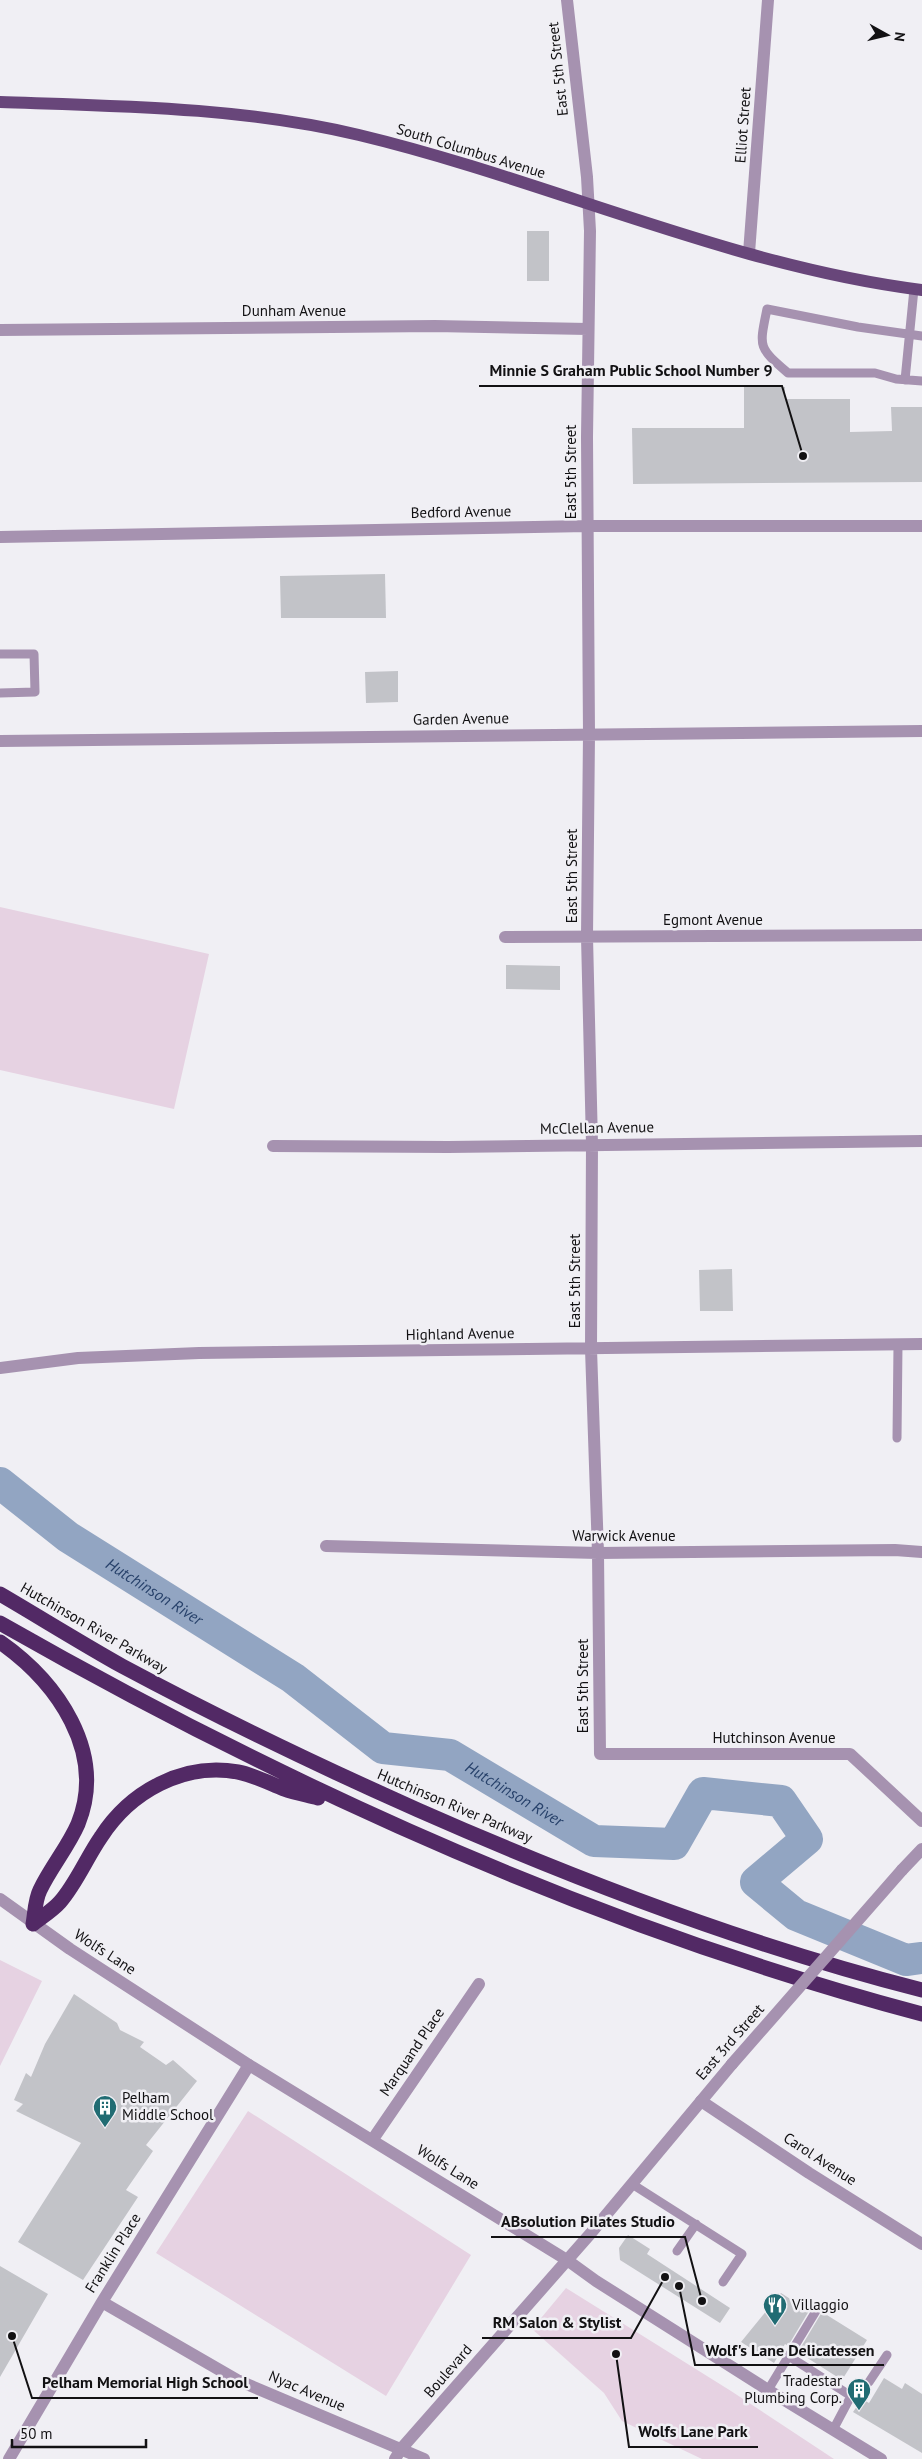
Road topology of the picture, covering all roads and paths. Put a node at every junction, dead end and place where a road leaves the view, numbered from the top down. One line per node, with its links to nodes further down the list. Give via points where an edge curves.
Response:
1 (567, 0): 4 (street, East 5th Street)
2 (768, 0): 5 (street, Elliot Street)
3 (0, 102): 4 (main road, South Columbus Avenue, via 144,107 271,119 318,127 461,162)
4 (588, 202): 5 (main road, South Columbus Avenue); 7 (street, East 5th Street)
5 (749, 253): 6 (main road, South Columbus Avenue, via 863,282)
6 (918, 290): 9 (lane)
7 (588, 329): 8 (street, Dunham Avenue, via 425,326); 13 (street, East 5th Street)
8 (0, 330)
9 (911, 335): 10 (lane); 11 (lane); 11 (lane, via 767,309 761,336 765,353 788,373 875,373)
10 (922, 336)
11 (905, 380): 12 (lane)
12 (922, 381)
13 (587, 526): 14 (street, Bedford Avenue); 15 (street, Bedford Avenue); 19 (street, East 5th Street)
14 (922, 526)
15 (0, 537)
16 (0, 654): 17 (lane, via 34,654 34,692)
17 (0, 692)
18 (922, 731): 19 (street, Garden Avenue)
19 (589, 734): 20 (street, Garden Avenue); 23 (street, East 5th Street)
20 (0, 741)
21 (922, 935): 23 (street, Egmont Avenue)
22 (505, 937): 23 (street, Egmont Avenue)
23 (587, 937): 25 (street, East 5th Street)
24 (922, 1141): 25 (street, McClellan Avenue)
25 (592, 1144): 26 (street, McClellan Avenue); 29 (street, East 5th Street)
26 (274, 1146)
27 (922, 1344): 28 (street, Highland Avenue)
28 (898, 1345): 29 (street, Highland Avenue); 31 (lane)
29 (591, 1349): 30 (street, Highland Avenue, via 199,1353 78,1358); 34 (street, East 5th Street)
30 (0, 1368)
31 (897, 1438)
32 (326, 1546): 34 (street, Warwick Avenue)
33 (922, 1552): 34 (street, Warwick Avenue)
34 (598, 1554): 38 (street, East 5th Street)
35 (0, 1594): 45 (highway, Hutchinson River Parkway, via 199,1707 467,1831 559,1870 694,1920 816,1961)
36 (0, 1623): 39 (highway, via 186,1725)
37 (0, 1642): 43 (highway, via 35,1672 64,1705 80,1741 86,1768 82,1812 70,1840 39,1891)
38 (600, 1754): 40 (street, Hutchinson Avenue, via 850,1754)
39 (357, 1809): 43 (highway, via 238,1772 205,1771 171,1779 145,1792 119,1814 60,1902); 46 (highway, via 504,1872 645,1927 799,1979)
40 (922, 1821)
41 (922, 1850): 48 (street, East 3rd Street, bridge)
42 (0, 1899): 43 (street, Wolfs Lane)
43 (33, 1924): 47 (street, Wolfs Lane)
44 (479, 1984): 49 (street, Marquand Place)
45 (922, 1990)
46 (922, 2014)
47 (249, 2065): 49 (street, Wolfs Lane); 56 (street, Franklin Place)
48 (701, 2100): 50 (street, East 3rd Street); 52 (street, Carol Avenue, via 809,2173)
49 (373, 2139): 54 (street, Wolfs Lane)
50 (632, 2184): 51 (lane); 54 (street, East 3rd Street)
51 (696, 2224): 53 (lane); 55 (lane, via 742,2254)
52 (920, 2238)
53 (677, 2251)
54 (567, 2260): 60 (street, Wolfs Lane); 63 (street, Boulevard)
55 (723, 2282)
56 (102, 2302): 63 (street, Nyac Avenue, via 237,2380); 64 (street, Franklin Place)
57 (816, 2311): 59 (lane)
58 (887, 2355): 61 (lane, via 869,2382)
59 (790, 2357): 60 (lane); 61 (lane)
60 (768, 2390): 62 (street, Wolfs Lane)
61 (851, 2396): 62 (lane)
62 (833, 2430): 66 (street, Wolfs Lane)
63 (398, 2454): 65 (street, Nyac Avenue)
64 (9, 2459)
65 (424, 2459)
66 (881, 2459)

